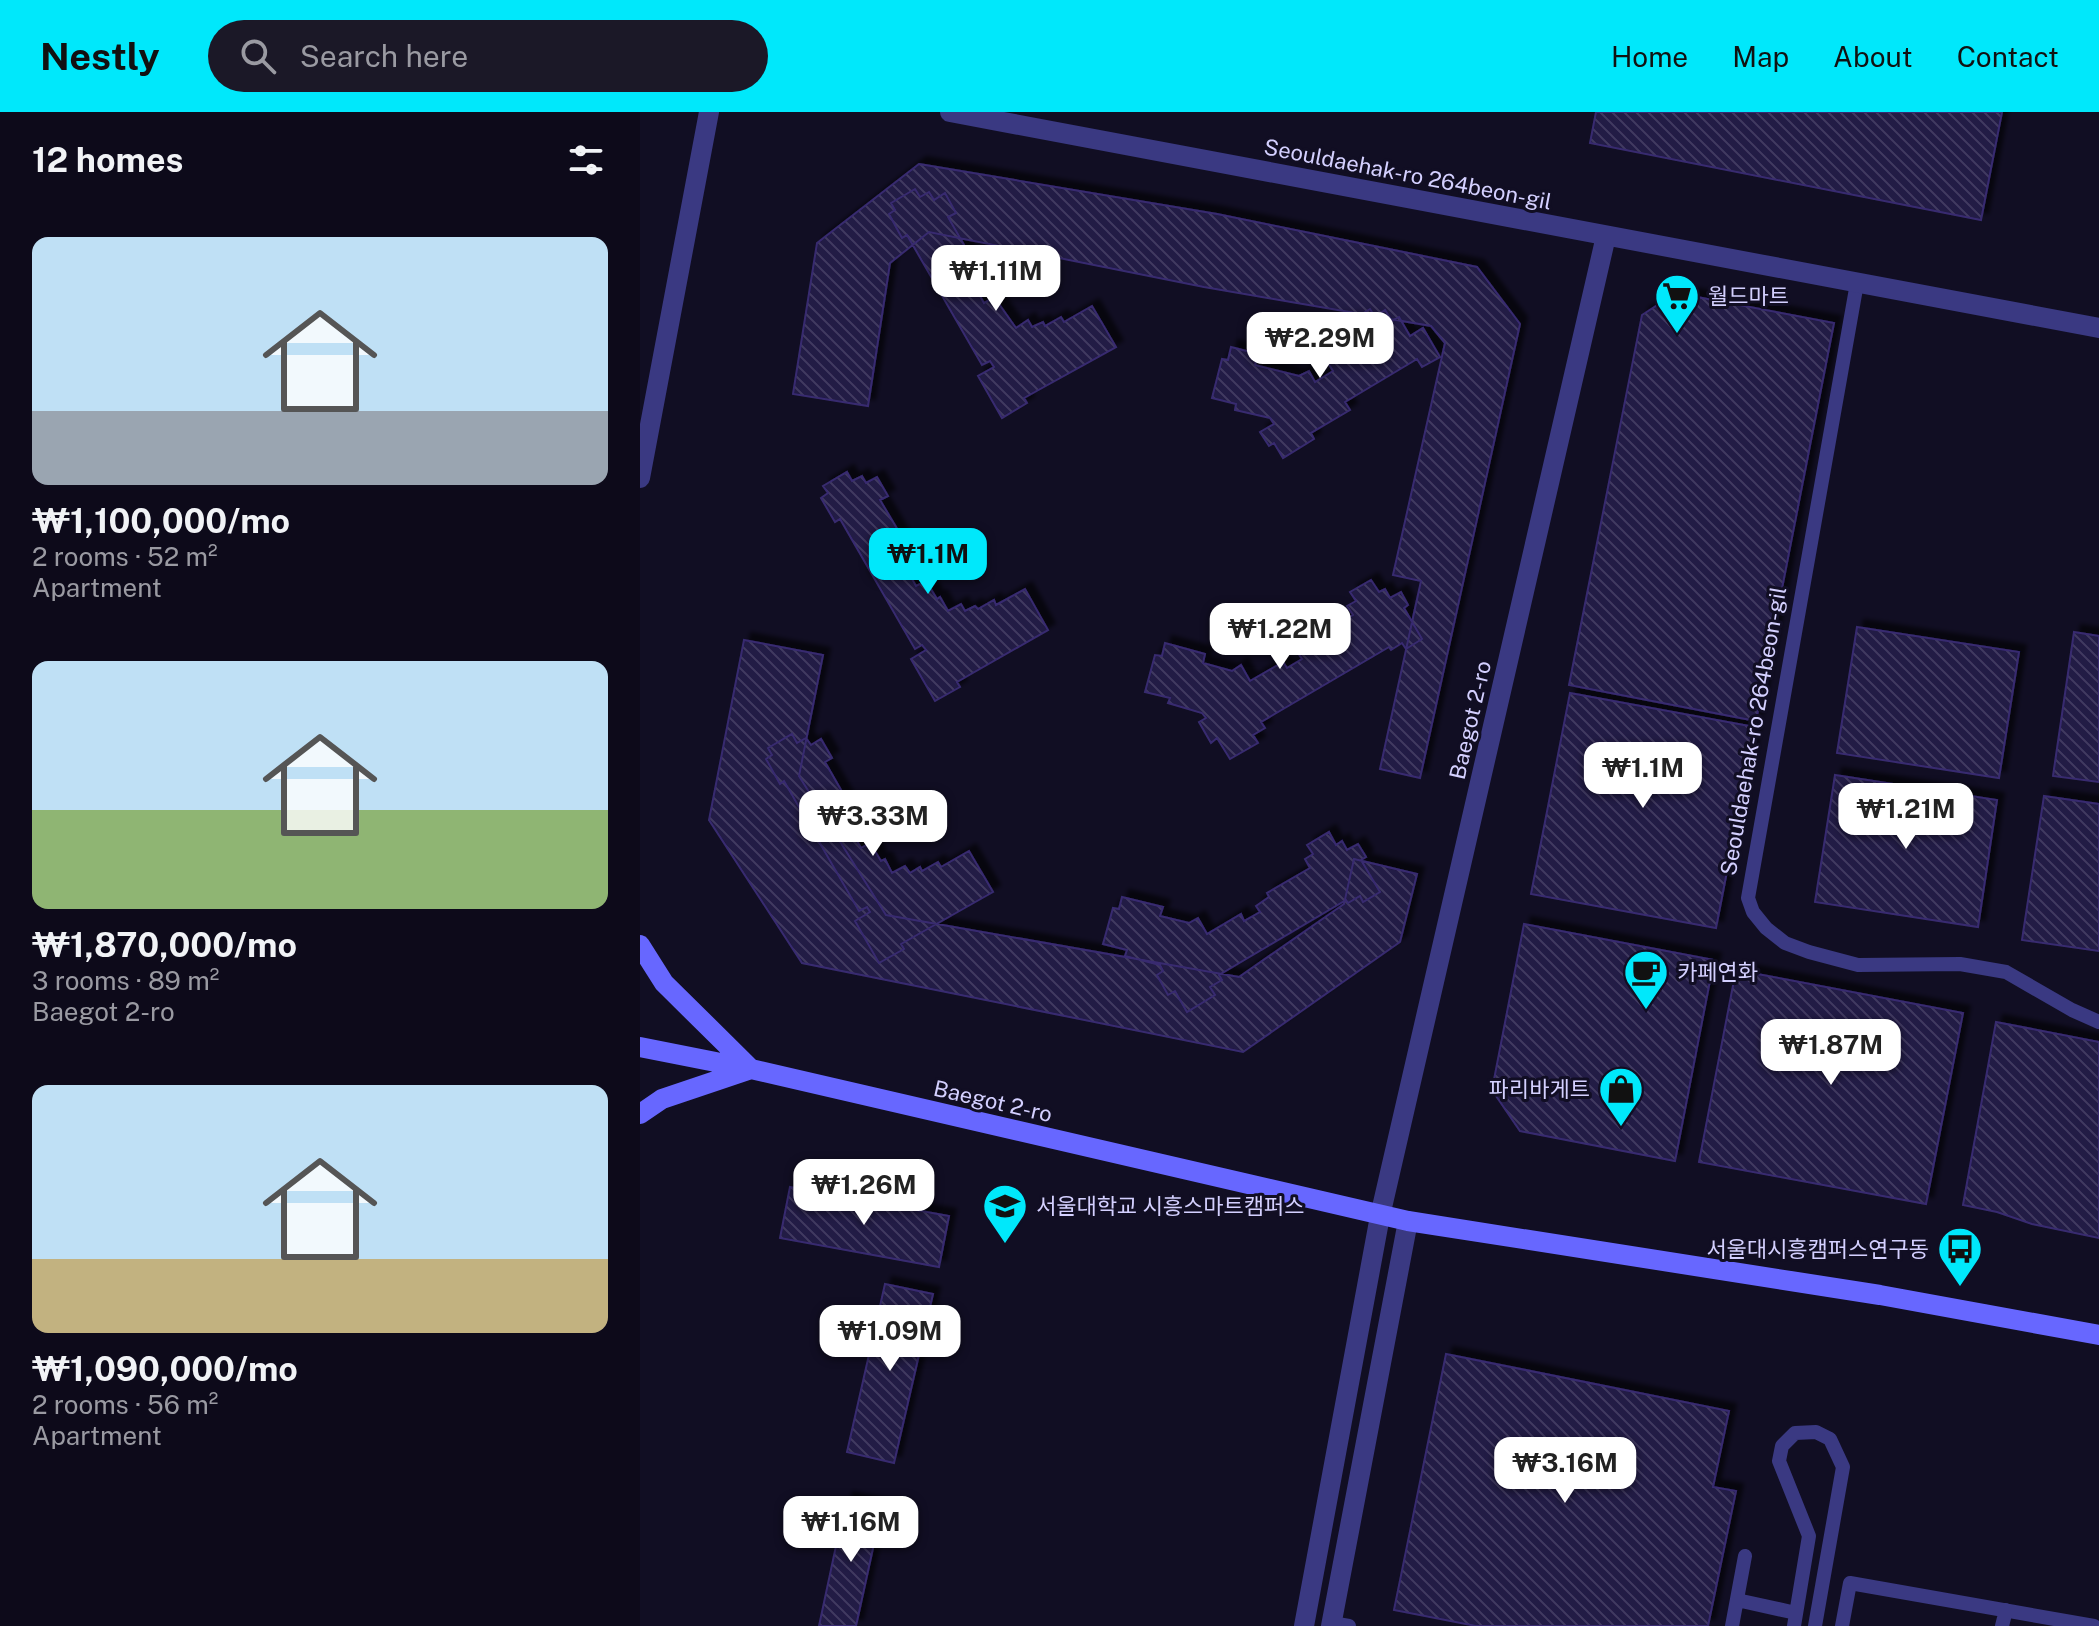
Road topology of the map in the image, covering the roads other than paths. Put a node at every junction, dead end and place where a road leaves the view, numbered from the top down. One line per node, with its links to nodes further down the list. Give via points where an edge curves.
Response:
1 (709, 112): 6 (street)
2 (950, 112): 3 (street, Seouldaehak-ro 264beon-gil)
3 (1606, 236): 4 (street, Seouldaehak-ro 264beon-gil); 12 (street, Baegot 2-ro)
4 (1857, 283): 5 (street, Seouldaehak-ro 264beon-gil); 8 (lane, Seouldaehak-ro 264beon-gil, via 1748,898 1766,928 1809,952 1858,965 1960,964 2006,972)
5 (2099, 328)
6 (640, 478)
7 (640, 945): 10 (main road, via 664,983)
8 (2099, 1022)
9 (640, 1047): 10 (main road, Baegot 2-ro)
10 (751, 1069): 11 (main road, via 662,1099); 12 (main road, Baegot 2-ro)
11 (640, 1114)
12 (1380, 1216): 13 (main road, Baegot 2-ro); 20 (street)
13 (1408, 1221): 14 (main road, Baegot 2-ro); 19 (street)
14 (2099, 1335)
15 (1745, 1556): 16 (lane)
16 (1737, 1600): 18 (lane); 21 (lane)
17 (2006, 1610): 23 (lane, via 1850,1583); 24 (lane); 25 (lane)
18 (1795, 1620): 22 (lane, via 1809,1536 1779,1461 1782,1446 1795,1433 1816,1432 1830,1439 1843,1467)
19 (1337, 1625)
20 (1304, 1626)
21 (1732, 1626)
22 (1815, 1626)
23 (1842, 1626)
24 (2002, 1626)
25 (2094, 1626)

